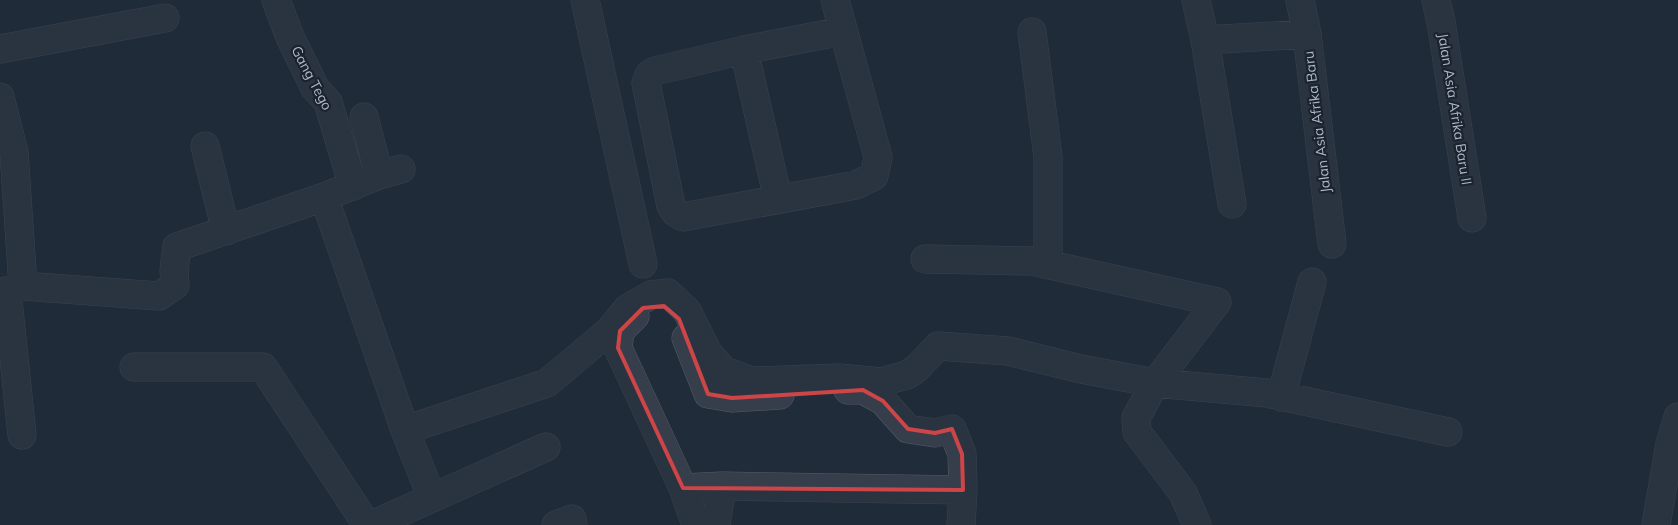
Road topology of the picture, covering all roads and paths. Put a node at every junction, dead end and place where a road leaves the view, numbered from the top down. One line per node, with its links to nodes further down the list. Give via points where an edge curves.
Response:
1 (276, 0): 17 (street, Gang Tego, via 315,88 328,102)
2 (585, 0): 25 (street)
3 (835, 0): 8 (street)
4 (1196, 0): 11 (street)
5 (1300, 0): 10 (street, Jalan Asia Afrika Baru)
6 (1436, 0): 21 (street, Jalan Asia Afrika Baru II)
7 (165, 18): 12 (street)
8 (843, 31): 13 (street); 19 (street, via 878,157 874,176 856,185)
9 (1032, 32): 26 (street, via 1048,157)
10 (1307, 34): 11 (street); 23 (street, Jalan Asia Afrika Baru)
11 (1205, 40): 20 (street)
12 (0, 49)
13 (744, 50): 19 (street); 19 (street, via 649,75 646,83 671,206 682,217)
14 (0, 97): 28 (street, via 14,152)
15 (364, 117): 17 (street, via 390,172)
16 (205, 146): 22 (street)
17 (354, 186): 18 (street)
18 (324, 198): 22 (street); 33 (street)
19 (778, 199)
20 (1232, 204)
21 (1472, 218)
22 (226, 231): 28 (street, via 177,247 175,285 159,296)
23 (1332, 244)
24 (925, 258): 26 (street)
25 (643, 264)
26 (1048, 264): 30 (street, via 1218,302)
27 (1312, 282): 31 (street)
28 (10, 290): 35 (street)
29 (134, 367): 42 (street, via 263,367)
30 (1155, 383): 31 (street); 33 (street, via 1008,351 938,346 907,375 881,382 840,378 752,381 724,371 708,353 687,311 668,293 651,295 628,308 609,331 547,383); 49 (street, via 1136,418 1137,432 1183,493)
31 (1281, 397): 34 (street)
32 (1678, 417): 36 (street)
33 (404, 430): 41 (street)
34 (1448, 432)
35 (22, 436)
36 (1674, 445): 50 (street)
37 (546, 447): 41 (street)
38 (722, 486): 39 (street); 40 (street); 47 (street)
39 (683, 488): 40 (street, via 618,348 620,331 643,308 664,306 679,319 708,394 732,398 863,390 883,400 908,429 935,433 952,429 962,454); 46 (street)
40 (963, 490): 48 (street)
41 (432, 498): 43 (street)
42 (367, 525)
43 (372, 525)
44 (556, 525): 45 (street, via 572,520)
45 (573, 525)
46 (696, 525)
47 (716, 525)
48 (961, 525)
49 (1197, 525)
50 (1656, 525)

